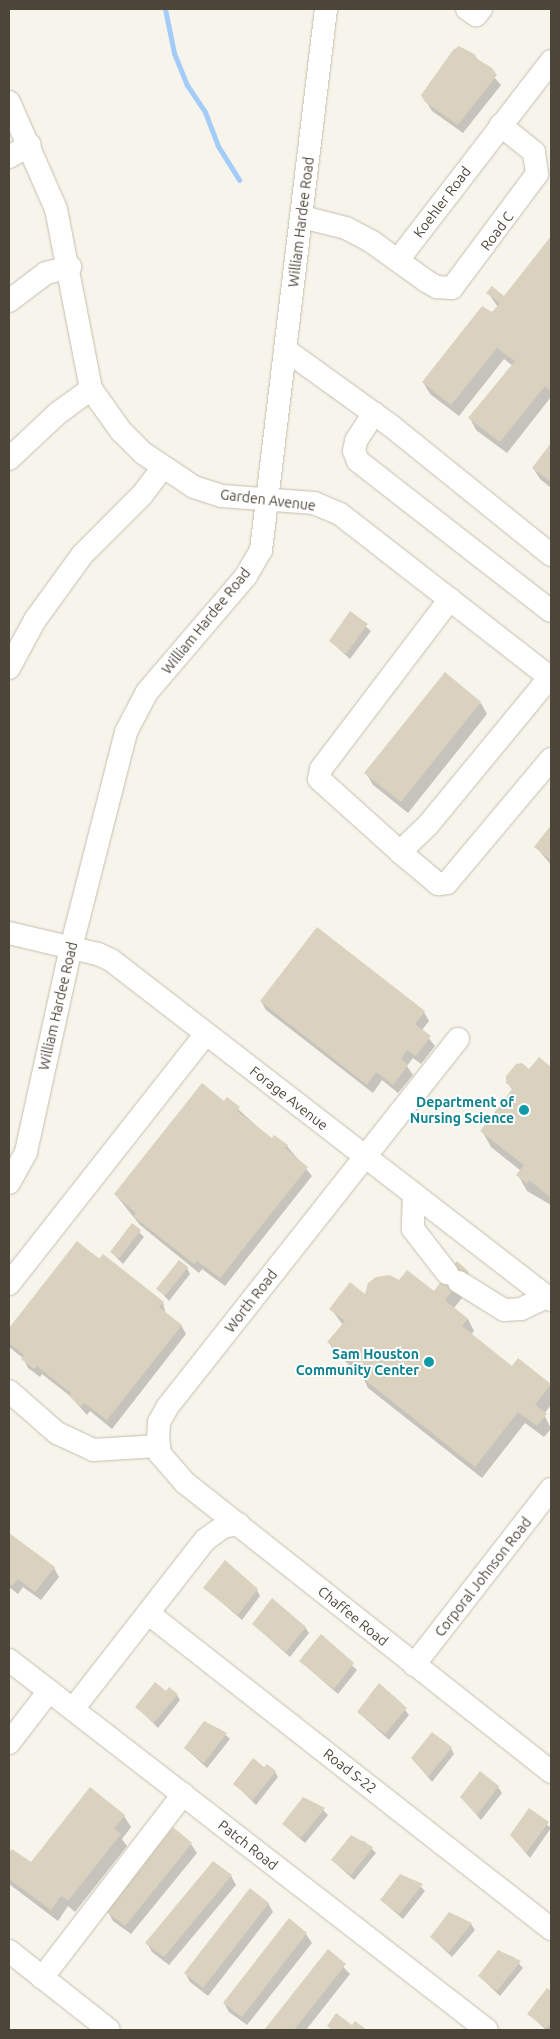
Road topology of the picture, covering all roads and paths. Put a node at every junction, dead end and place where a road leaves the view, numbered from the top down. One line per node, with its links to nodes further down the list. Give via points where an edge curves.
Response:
1 (326, 9): 9 (street, William Hardee Road)
2 (467, 9): 3 (street, via 476,15)
3 (481, 9)
4 (551, 61): 6 (street, Koehler Road)
5 (9, 102): 7 (street, Garden Avenue)
6 (500, 125): 10 (street, Koehler Road); 10 (street, Road C, via 534,152 537,174 528,190 452,288 437,287)
7 (30, 145): 8 (street); 11 (street, Garden Avenue, via 56,209)
8 (9, 157)
9 (302, 217): 10 (street, via 346,228); 13 (street, William Hardee Road)
10 (398, 260)
11 (70, 267): 12 (street, via 46,273); 14 (street, Garden Avenue)
12 (9, 301)
13 (286, 350): 15 (street); 18 (street, William Hardee Road)
14 (91, 389): 16 (street, via 58,413); 17 (street, Garden Avenue, via 121,431)
15 (374, 413): 19 (street); 21 (street, via 356,441 354,452 358,461)
16 (9, 459)
17 (162, 468): 18 (street, Garden Avenue, via 194,487 222,496); 22 (street, via 142,495 82,555 35,620)
18 (269, 498): 20 (street, Garden Avenue, via 314,503 340,514); 27 (street, William Hardee Road, via 261,550 246,576 148,692 132,718)
19 (551, 555)
20 (450, 599): 23 (street, Garden Avenue); 25 (street, via 321,768 320,779)
21 (551, 611)
22 (9, 668)
23 (551, 677): 25 (street, via 428,825)
24 (551, 758): 25 (street, via 447,883 438,884)
25 (400, 852)
26 (9, 933): 27 (street, Forage Avenue)
27 (71, 948): 28 (street, Forage Avenue, via 110,960); 31 (street, William Hardee Road, via 26,1152)
28 (206, 1034): 30 (street, Forage Avenue); 33 (street)
29 (458, 1039): 30 (street, Worth Road)
30 (365, 1156): 32 (street, Forage Avenue); 36 (street, Worth Road, via 168,1406 159,1422)
31 (9, 1183)
32 (414, 1194): 34 (street, Forage Avenue); 34 (street, via 413,1229 453,1278 504,1310 521,1309)
33 (9, 1284)
34 (549, 1298)
35 (9, 1391): 36 (street, via 57,1433 93,1450)
36 (160, 1450): 38 (street, Chaffee Road, via 184,1482)
37 (551, 1489): 41 (street, Corporal Johnson Road)
38 (239, 1524): 39 (street, via 223,1527 204,1540); 41 (street, Chaffee Road)
39 (149, 1614): 43 (street); 47 (street, Road S-22)
40 (9, 1660): 42 (street, Patch Road)
41 (414, 1664): 45 (street, Chaffee Road)
42 (49, 1691): 43 (street, Patch Road); 44 (street)
43 (73, 1709): 46 (street, Patch Road)
44 (9, 1743)
45 (551, 1772)
46 (183, 1794): 49 (street); 51 (street, Patch Road)
47 (551, 1929)
48 (9, 1951): 49 (street)
49 (42, 1978): 50 (street)
50 (109, 2030)
51 (487, 2030)

